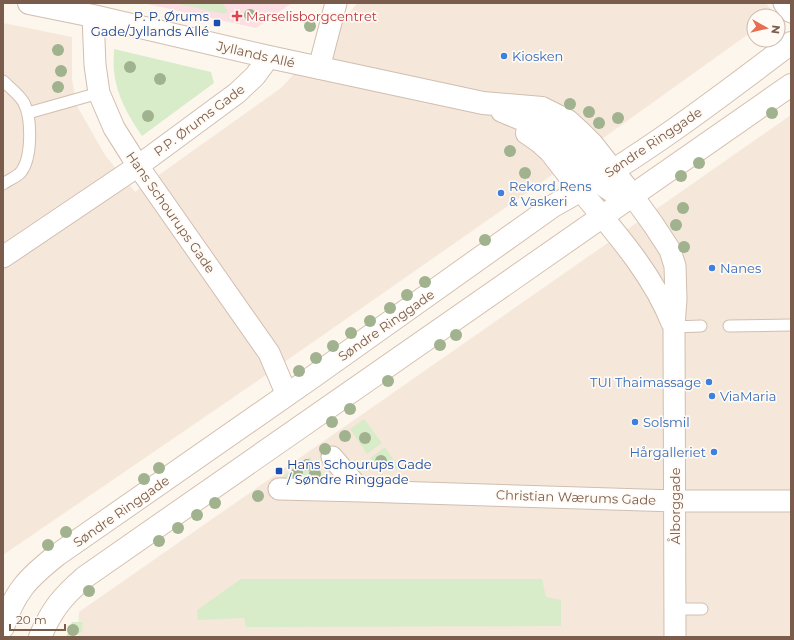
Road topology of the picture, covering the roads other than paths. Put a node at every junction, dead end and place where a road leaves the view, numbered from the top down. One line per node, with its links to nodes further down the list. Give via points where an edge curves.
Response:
1 (29, 3): 5 (main road, Jyllands Allé)
2 (336, 3): 8 (street)
3 (784, 3): 4 (street)
4 (791, 12)
5 (93, 16): 7 (main road, Jyllands Allé); 11 (street, Hans Schourups Gade)
6 (791, 43): 15 (main road, Søndre Ringgade, via 730,90)
7 (269, 57): 8 (main road, Jyllands Allé); 14 (street, P.P. Ørums Gade, via 255,76 237,93)
8 (319, 68): 12 (main road, Jyllands Allé)
9 (3, 81): 13 (lane, via 23,102)
10 (791, 85): 17 (main road)
11 (99, 93): 13 (lane); 14 (street, Hans Schourups Gade, via 114,128)
12 (483, 103): 15 (main road, Jyllands Allé, via 550,151); 15 (main road, Jyllands Allé, via 542,108 568,121 592,144)
13 (28, 113): 16 (lane, via 28,159 20,172)
14 (138, 166): 19 (street, P.P. Ørums Gade); 24 (street, Hans Schourups Gade, via 269,353)
15 (598, 180): 17 (main road); 18 (street, Ålborggade); 24 (main road, Søndre Ringgade, via 553,206)
16 (3, 184)
17 (632, 196): 18 (main road); 23 (street, Ålborggade, via 670,250 675,266)
18 (602, 216): 23 (street, Ålborggade, via 652,282); 33 (main road, via 85,577 60,600)
19 (3, 257)
20 (791, 325): 22 (lane)
21 (701, 326): 23 (lane)
22 (730, 326)
23 (674, 327): 28 (street, Ålborggade)
24 (287, 395): 32 (main road, Søndre Ringgade, via 57,555 26,581)
25 (332, 457): 27 (street)
26 (279, 489): 27 (street, Christian Wærums Gade)
27 (361, 490): 28 (street, Christian Wærums Gade)
28 (675, 500): 29 (street, Christian Wærums Gade); 30 (street, Ålborggade)
29 (791, 501)
30 (675, 609): 31 (lane); 34 (street, Ålborggade)
31 (702, 609)
32 (4, 619)
33 (40, 637)
34 (675, 637)

